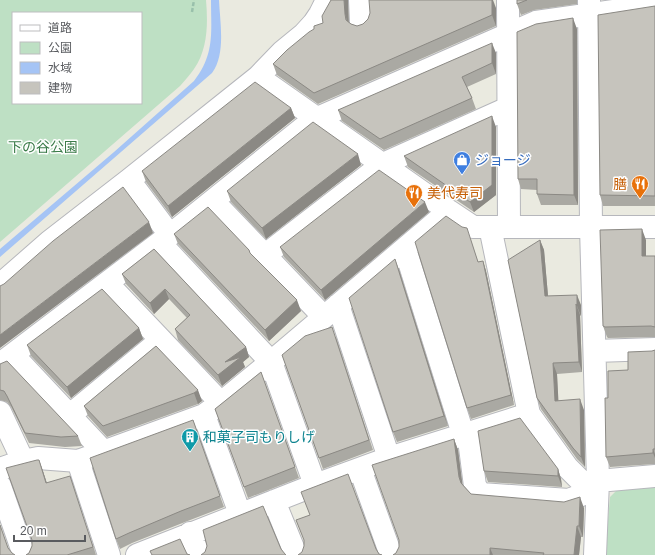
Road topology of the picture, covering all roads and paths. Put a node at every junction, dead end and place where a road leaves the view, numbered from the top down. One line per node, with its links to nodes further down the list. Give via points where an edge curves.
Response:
1 (194, 0): 7 (path)
2 (327, 0): 10 (street, via 314,23)
3 (360, 0): 8 (street)
4 (508, 0): 9 (street)
5 (655, 5): 6 (street)
6 (589, 7): 9 (street, via 536,22); 18 (street)
7 (192, 12)
8 (361, 24)
9 (509, 33): 11 (street); 12 (street)
10 (258, 77): 12 (street); 14 (street)
11 (508, 108): 13 (street); 17 (street)
12 (317, 119): 13 (street); 15 (street)
13 (383, 164): 16 (street); 22 (street)
14 (129, 180): 20 (street); 24 (street)
15 (213, 201): 20 (street); 22 (street)
16 (448, 212): 17 (street, via 473,227); 21 (street)
17 (500, 227): 18 (street); 33 (street)
18 (591, 227): 19 (street); 28 (street)
19 (655, 227)
20 (165, 239): 23 (street); 30 (street)
21 (405, 249): 25 (street); 35 (street)
22 (264, 256): 25 (street)
23 (107, 283): 26 (street); 29 (street)
24 (0, 284)
25 (331, 311): 30 (street); 37 (street)
26 (161, 340): 31 (street); 34 (street)
27 (655, 349): 28 (street)
28 (595, 351): 44 (street)
29 (6, 360): 34 (street)
30 (271, 362): 31 (street); 43 (street)
31 (213, 409): 36 (street); 47 (street)
32 (0, 412): 38 (street)
33 (529, 414): 35 (street); 44 (street, via 566,467 585,485)
34 (70, 415): 36 (street)
35 (466, 433): 37 (street); 44 (street, via 475,486 481,494 569,500)
36 (104, 452): 39 (street)
37 (389, 458): 41 (street)
38 (23, 461): 39 (street, via 38,458); 40 (street)
39 (78, 461): 50 (street)
40 (0, 469)
41 (360, 469): 43 (street); 54 (street)
42 (655, 476): 44 (street)
43 (315, 485): 46 (street)
44 (598, 485): 55 (street)
45 (0, 486): 49 (street)
46 (274, 501): 47 (street); 53 (street)
47 (240, 514): 48 (street)
48 (190, 533): 51 (street); 52 (street)
49 (24, 555)
50 (109, 555)
51 (137, 555)
52 (199, 555)
53 (296, 555)
54 (391, 555)
55 (595, 555)

